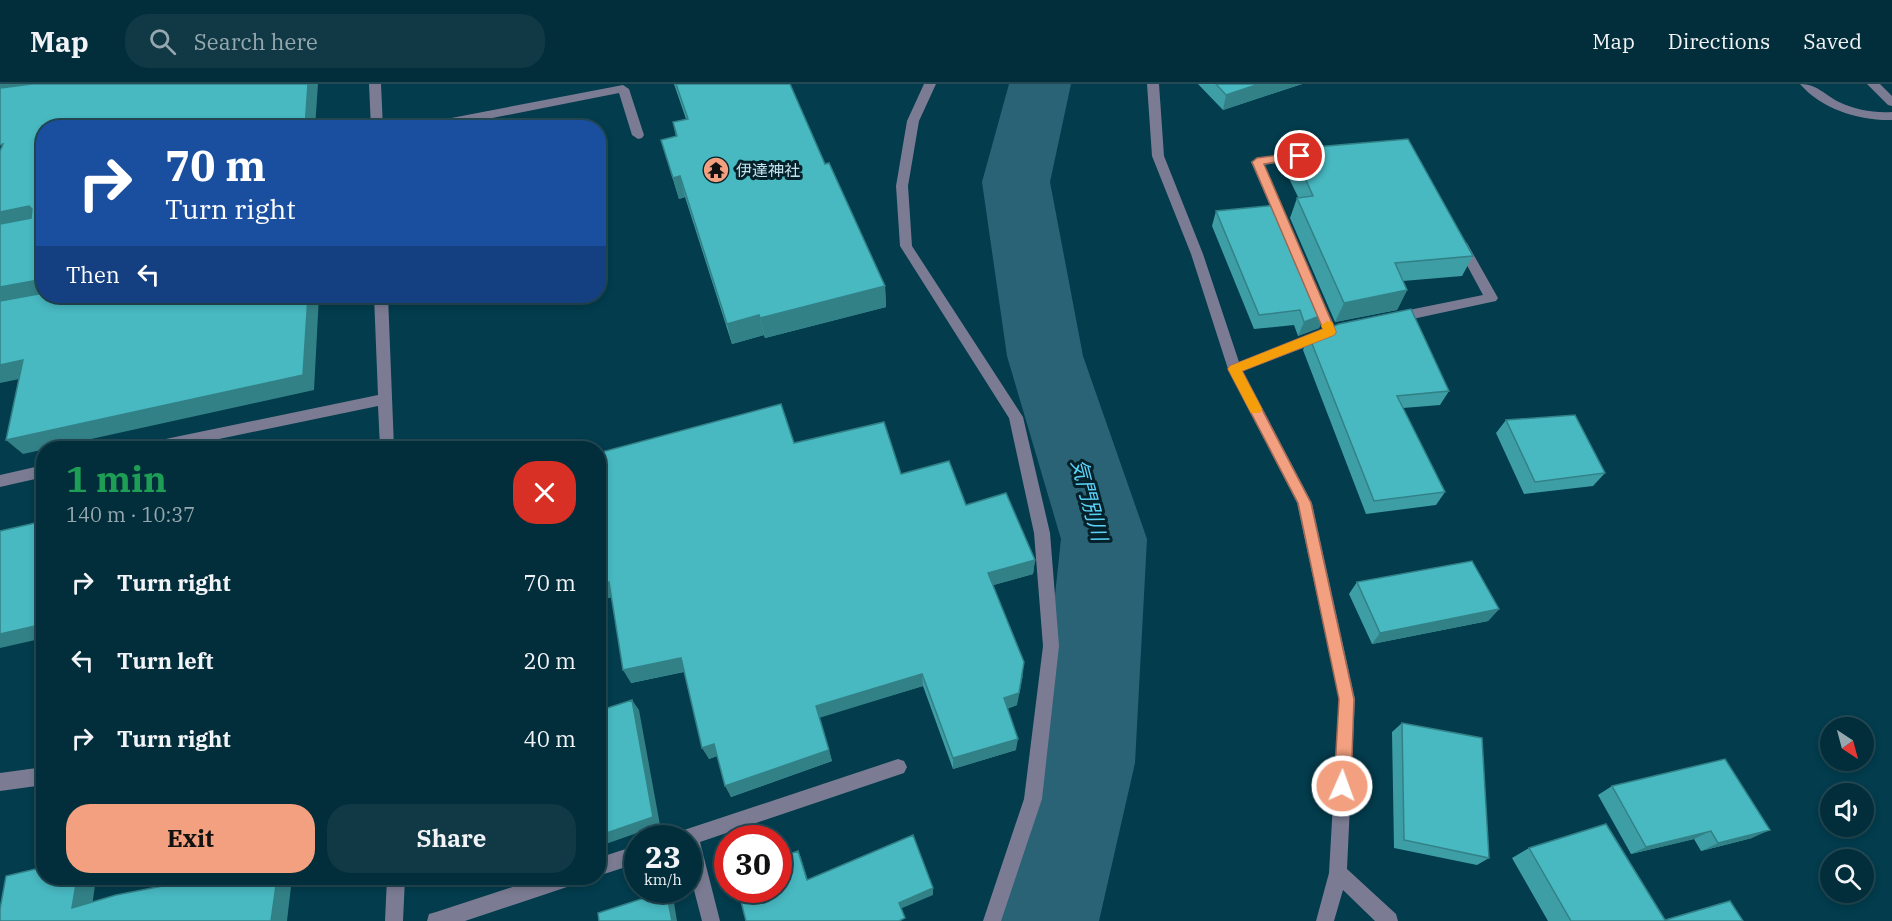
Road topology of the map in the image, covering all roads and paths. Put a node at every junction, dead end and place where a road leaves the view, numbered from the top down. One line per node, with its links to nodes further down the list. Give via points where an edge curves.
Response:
1 (375, 84): 8 (street)
2 (930, 84): 36 (street, via 912,121 902,186 906,246 1016,417 1043,544 1051,646 1033,799)
3 (1153, 84): 17 (street, via 1158,156 1197,254)
4 (1806, 84): 7 (street, via 1852,111)
5 (1873, 84): 6 (street)
6 (1892, 102)
7 (1892, 116)
8 (377, 120)
9 (461, 120): 10 (street, via 622,89)
10 (638, 135)
11 (1315, 154): 12 (street, via 1257,162)
12 (1289, 236)
13 (1458, 236): 16 (street, via 1491,298)
14 (1312, 289): 17 (street, via 1336,330)
15 (381, 303): 18 (street)
16 (1376, 322)
17 (1235, 369): 29 (street, via 1305,503 1347,699)
18 (384, 399): 19 (street); 20 (street)
19 (184, 441)
20 (387, 441)
21 (36, 473): 22 (street)
22 (0, 481)
23 (898, 767): 26 (street)
24 (36, 777): 25 (street)
25 (0, 782)
26 (702, 832)
27 (624, 859): 28 (street)
28 (606, 864)
29 (1338, 873): 37 (street); 38 (street)
30 (396, 885): 33 (street)
31 (546, 885): 34 (street)
32 (702, 890): 35 (street)
33 (394, 921)
34 (436, 921)
35 (711, 921)
36 (992, 921)
37 (1325, 921)
38 (1389, 921)

